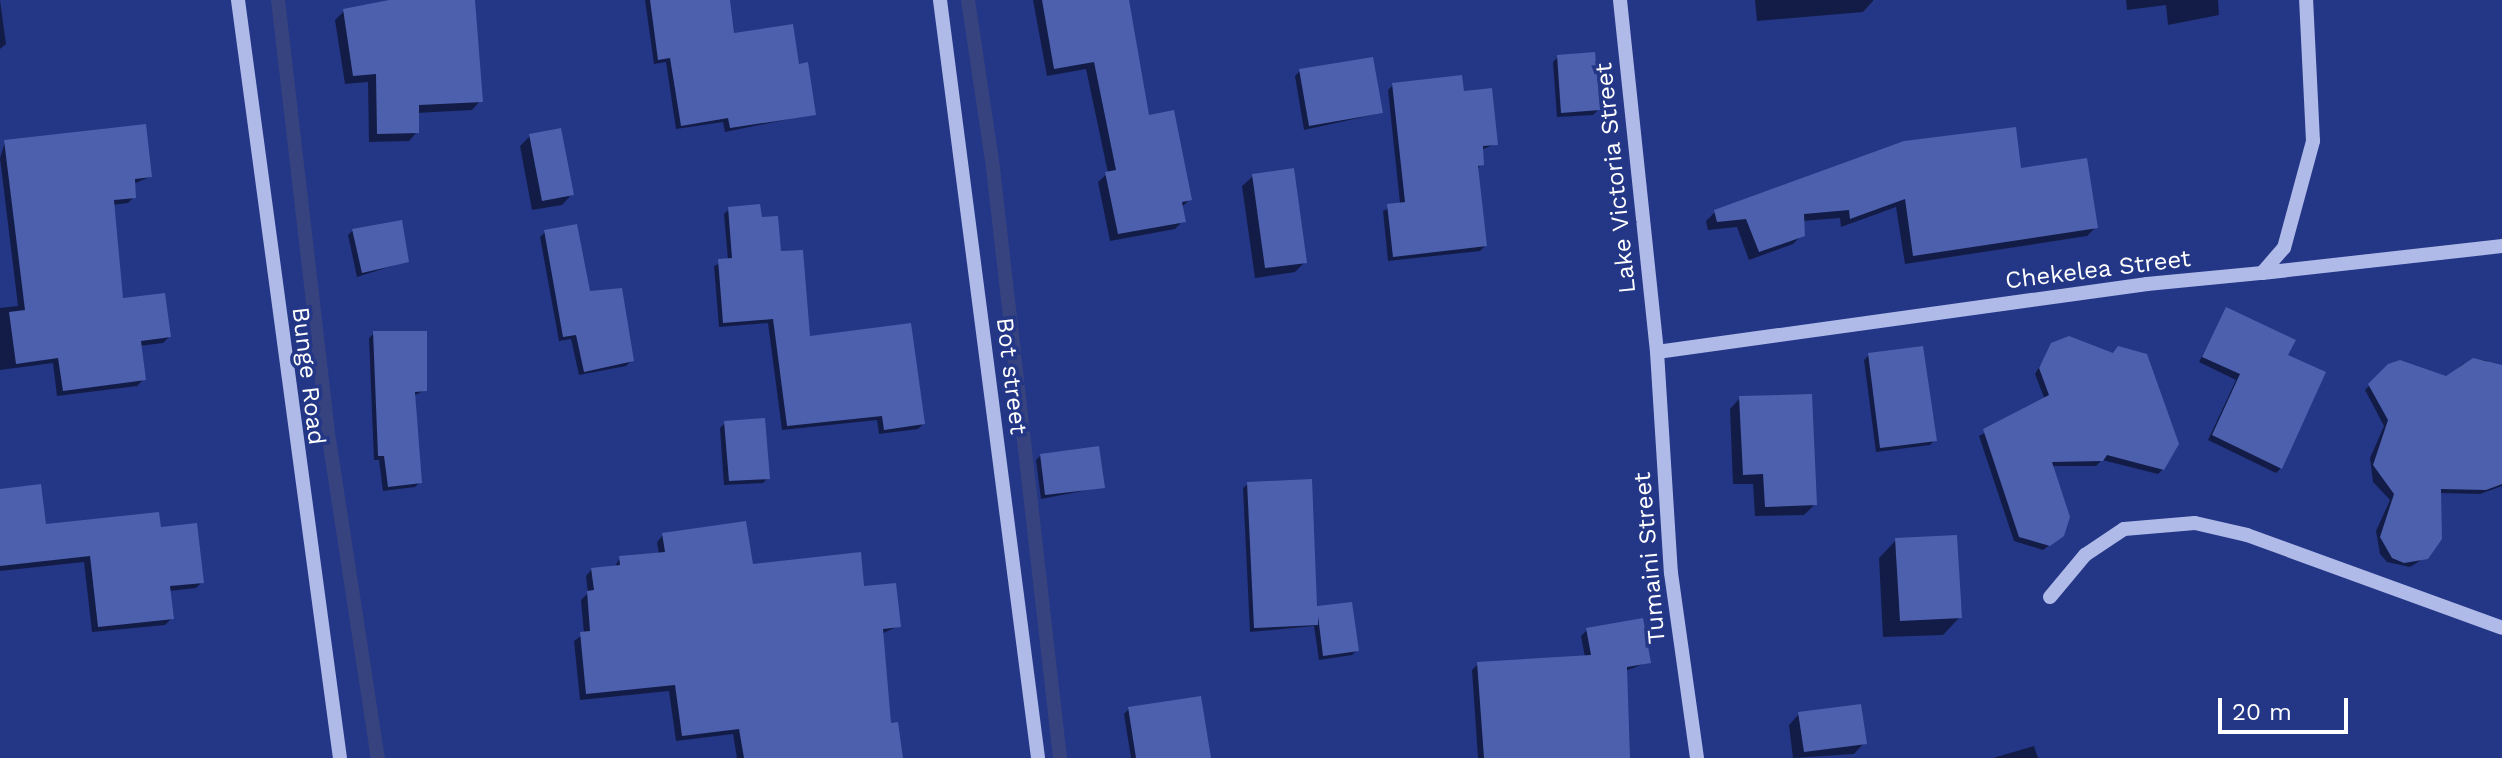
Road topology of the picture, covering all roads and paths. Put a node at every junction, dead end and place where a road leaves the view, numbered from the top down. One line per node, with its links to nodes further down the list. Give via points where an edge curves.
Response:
1 (238, 0): 10 (street, Bunge Road)
2 (940, 0): 11 (street, Bot street)
3 (1620, 0): 7 (street, Lake Victoria Street)
4 (2306, 0): 6 (street, via 2313,141 2284,248)
5 (2502, 246): 6 (street, Chekelea Street)
6 (2262, 273): 7 (street, Chekelea Street)
7 (1657, 352): 12 (street, Tumaini Street, via 1671,573)
8 (2050, 597): 9 (street, via 2085,555 2124,529 2195,523 2247,535)
9 (2502, 628)
10 (340, 758)
11 (1038, 758)
12 (1697, 758)

